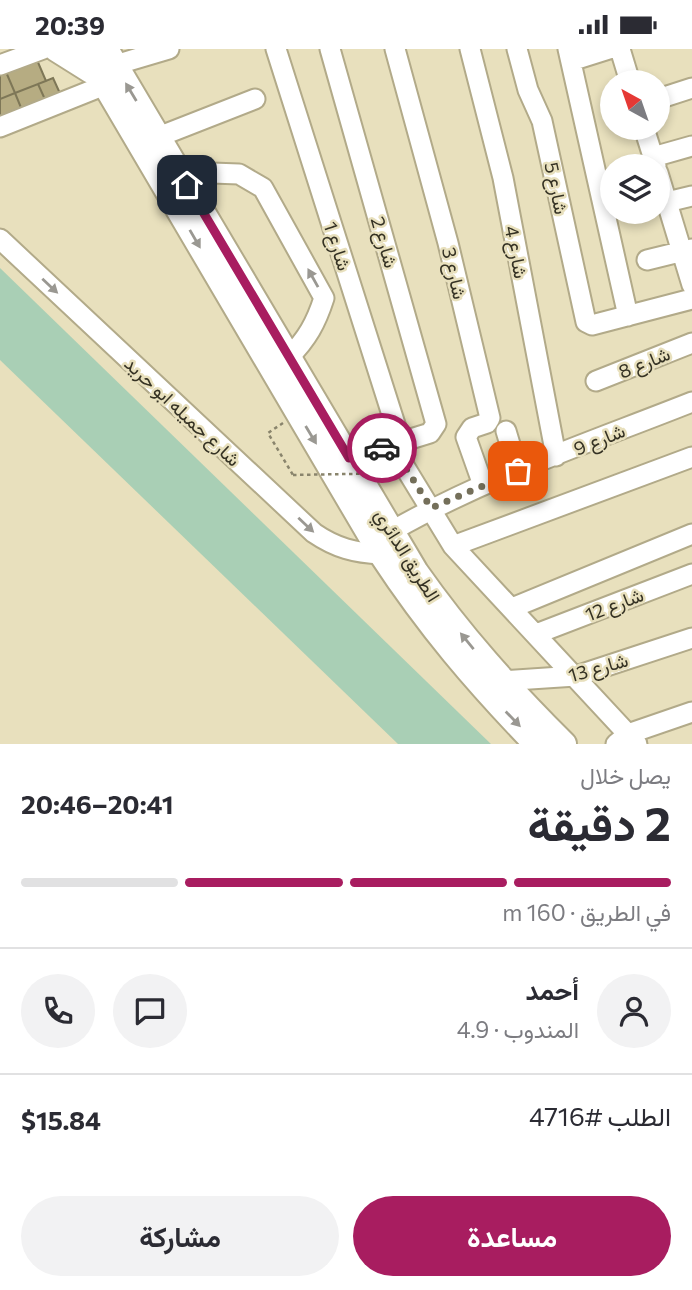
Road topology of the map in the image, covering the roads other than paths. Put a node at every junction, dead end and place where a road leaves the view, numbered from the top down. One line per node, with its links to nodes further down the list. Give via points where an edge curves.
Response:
1 (43, 49): 14 (street)
2 (56, 49): 13 (main road)
3 (81, 49): 13 (main road)
4 (169, 49): 13 (street)
5 (276, 49): 38 (street, شارع 1)
6 (330, 49): 38 (street, شارع 2, via 436,424 430,433)
7 (395, 49): 43 (street, شارع 3, via 489,415 489,421 472,428 467,437)
8 (470, 49): 39 (street, شارع 4, via 503,177)
9 (517, 49): 32 (street, شارع 5, via 542,121 584,318 592,325)
10 (609, 49): 12 (street)
11 (620, 49): 15 (street)
12 (570, 55): 32 (street)
13 (108, 63): 19 (street); 20 (main road, الطريق الدائري, one-way to 13); 48 (main road, الطريق الدائري, one-way to 48, via 298,413)
14 (0, 65)
15 (626, 70)
16 (692, 88): 17 (street)
17 (670, 95)
18 (255, 99): 20 (street)
19 (0, 127)
20 (158, 137): 23 (main road, الطريق الدائري)
21 (692, 146): 22 (street)
22 (670, 158)
23 (187, 185): 34 (main road, الطريق الدائري); 34 (street, one-way to 23, via 305,341 324,298 263,188 239,174 212,173)
24 (692, 196): 25 (street)
25 (670, 201)
26 (670, 209): 28 (street)
27 (0, 239): 48 (street, شارع جميله ابو حريد, one-way to 48, via 314,533 341,549)
28 (687, 250): 29 (street); 30 (street)
29 (647, 260)
30 (692, 285)
31 (692, 299): 32 (street)
32 (628, 316)
33 (692, 343): 35 (street, شارع 8)
34 (289, 357): 41 (main road, الطريق الدائري)
35 (596, 381)
36 (692, 402): 39 (street, شارع 9)
37 (506, 431): 42 (street)
38 (396, 444): 41 (street); 44 (street, شارع 1)
39 (556, 456): 42 (street, شارع 9)
40 (692, 457): 47 (street)
41 (349, 458): 45 (main road, الطريق الدائري)
42 (518, 471): 43 (street, شارع 9)
43 (482, 485): 44 (street, شارع 9)
44 (431, 508): 45 (street, شارع 9); 47 (street, شارع 1)
45 (392, 531): 54 (main road, الطريق الدائري, one-way to 45, via 442,610)
46 (692, 534): 50 (street)
47 (453, 546): 50 (street, شارع 1)
48 (381, 554): 57 (main road, الطريق الدائري, one-way to 57, via 446,646)
49 (692, 574): 51 (street, شارع 12)
50 (512, 608): 51 (street, شارع 1)
51 (536, 634): 53 (street, شارع 1)
52 (692, 638): 53 (street, شارع 13)
53 (576, 676): 54 (street, شارع 13); 56 (street, شارع 1)
54 (502, 681): 58 (main road, الطريق الدائري)
55 (692, 712): 56 (street)
56 (627, 740)
57 (536, 744)
58 (564, 744)

